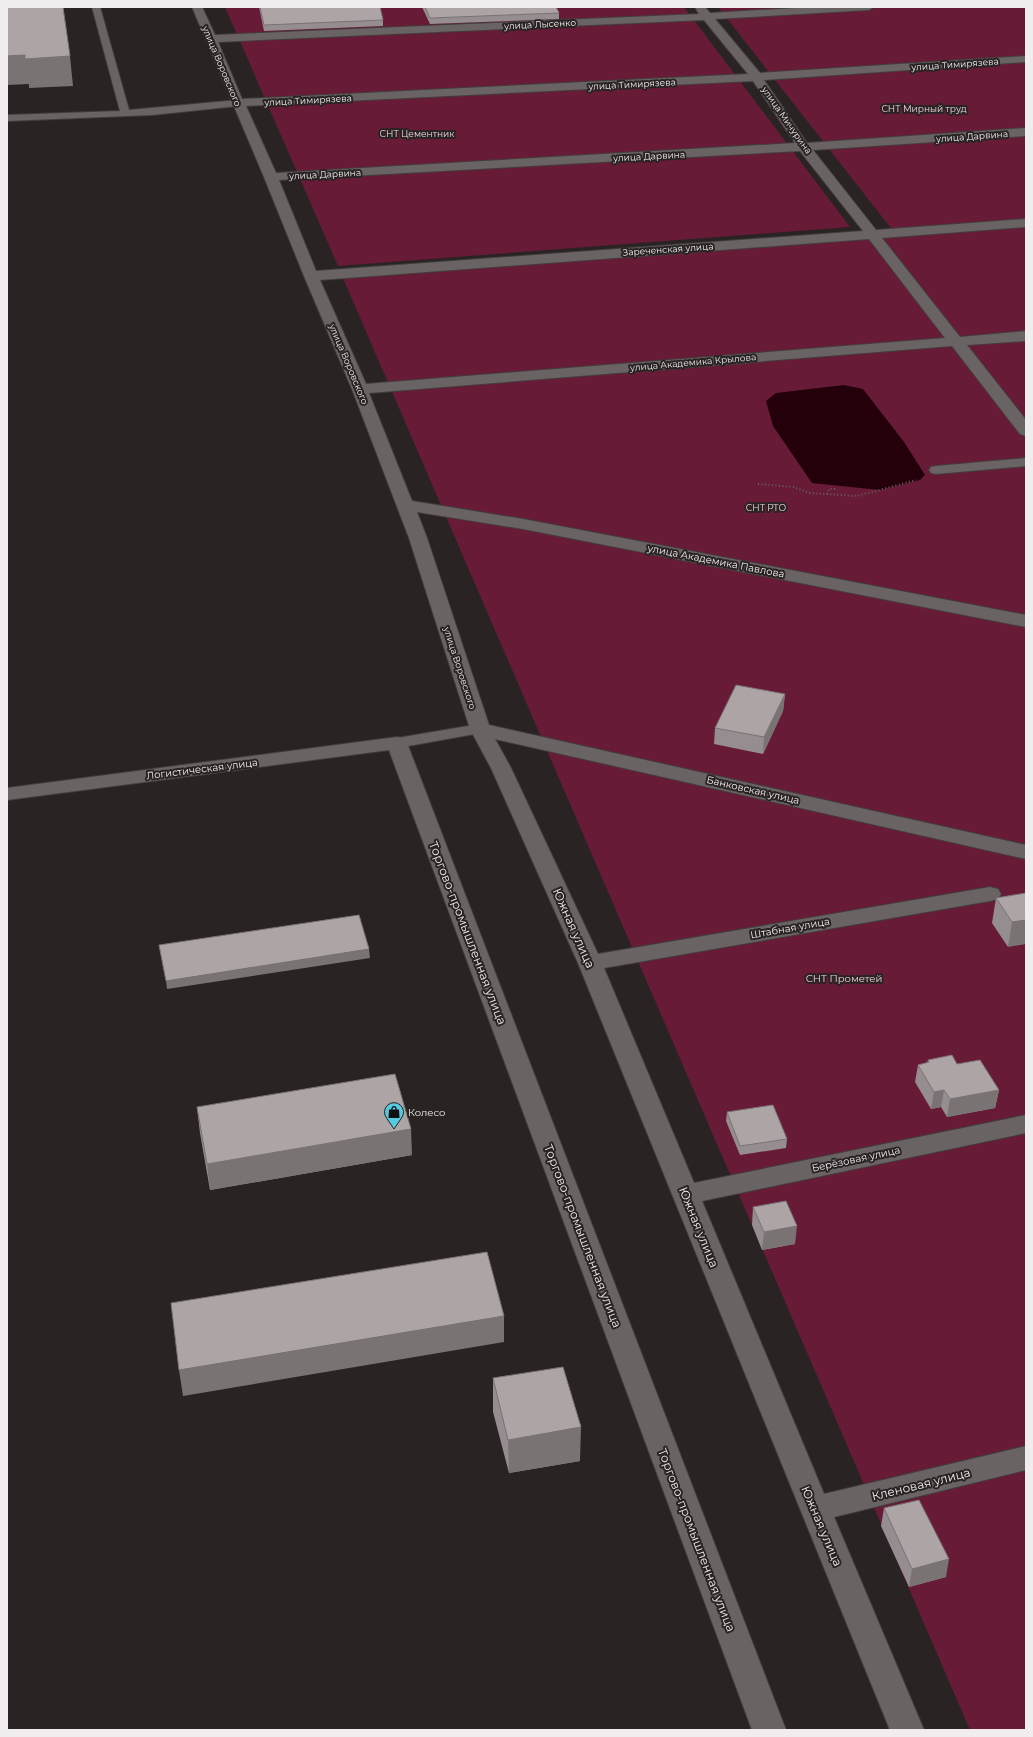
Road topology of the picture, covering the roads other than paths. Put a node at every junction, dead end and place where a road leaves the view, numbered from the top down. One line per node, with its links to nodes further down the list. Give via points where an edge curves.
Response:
1 (96, 7): 9 (lane)
2 (197, 7): 5 (street, улица Воровского)
3 (869, 7): 4 (street, улица Лысенко)
4 (703, 12): 5 (street, улица Лысенко); 7 (street, улица Мичурина)
5 (211, 39): 8 (street, улица Воровского)
6 (1026, 59): 7 (street, улица Тимирязева)
7 (757, 78): 8 (street, улица Тимирязева); 12 (street, улица Мичурина)
8 (238, 103): 9 (lane); 13 (street, улица Воровского)
9 (125, 113): 10 (lane)
10 (7, 118)
11 (1026, 132): 12 (street, улица Дарвина)
12 (804, 147): 13 (street, улица Дарвина); 15 (street, улица Мичурина)
13 (271, 177): 16 (street, улица Воровского)
14 (1026, 223): 15 (street, Зареченская улица)
15 (872, 234): 16 (street, Зареченская улица); 18 (street, улица Мичурина)
16 (311, 276): 19 (street, улица Воровского)
17 (1026, 336): 18 (street, улица Академика Крылова)
18 (956, 341): 19 (street, улица Академика Крылова); 20 (street, улица Мичурина)
19 (360, 388): 23 (street, улица Воровского)
20 (1026, 431)
21 (1026, 462): 22 (lane)
22 (936, 470)
23 (405, 505): 24 (street, улица Академика Павлова, via 523,524); 25 (street, улица Воровского)
24 (1026, 621)
25 (480, 729): 26 (lane); 28 (street, Банковская улица); 30 (street, Южная улица, via 501,768)
26 (397, 743): 27 (street, Логистическая улица); 35 (street, Торгово-промышленная улица)
27 (7, 794)
28 (1026, 852)
29 (990, 894): 30 (street, Штабная улица)
30 (590, 963): 32 (street, Южная улица)
31 (1026, 1124): 32 (street, Берёзовая улица)
32 (685, 1195): 34 (street, Южная улица)
33 (1026, 1458): 34 (street, Кленовая улица)
34 (815, 1509): 36 (street, Южная улица)
35 (769, 1730)
36 (907, 1730)

